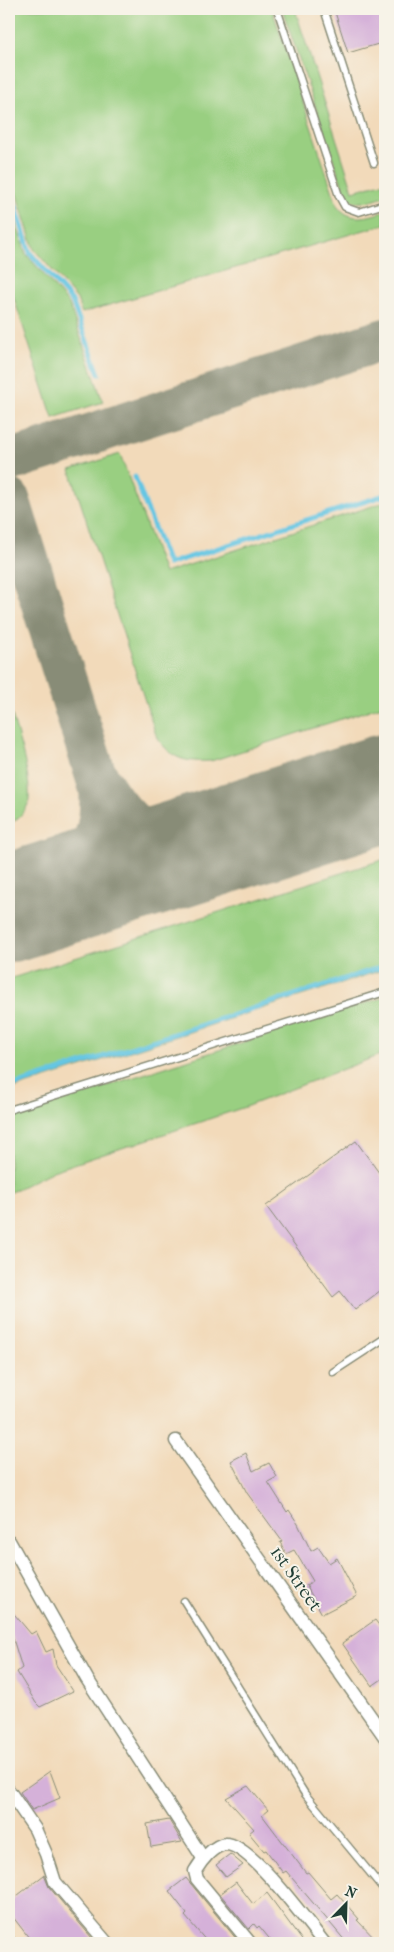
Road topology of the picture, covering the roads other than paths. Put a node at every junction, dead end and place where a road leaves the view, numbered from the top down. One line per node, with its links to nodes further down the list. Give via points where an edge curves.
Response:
1 (277, 9): 4 (lane, via 345,207 359,212)
2 (324, 9): 3 (lane)
3 (374, 164)
4 (385, 204)
5 (385, 992): 6 (lane)
6 (9, 1110)
7 (385, 1338): 8 (lane)
8 (333, 1372)
9 (176, 1441): 12 (street, 1st Street)
10 (9, 1541): 14 (street, via 87,1679)
11 (184, 1600): 15 (lane, via 305,1794)
12 (385, 1737)
13 (9, 1791): 18 (street, via 34,1829 55,1882)
14 (203, 1858): 19 (street, via 195,1871 197,1879); 20 (street, via 224,1844 250,1856)
15 (385, 1891)
16 (9, 1937): 17 (lane)
17 (13, 1943)
18 (107, 1943)
19 (250, 1943)
20 (324, 1943)

